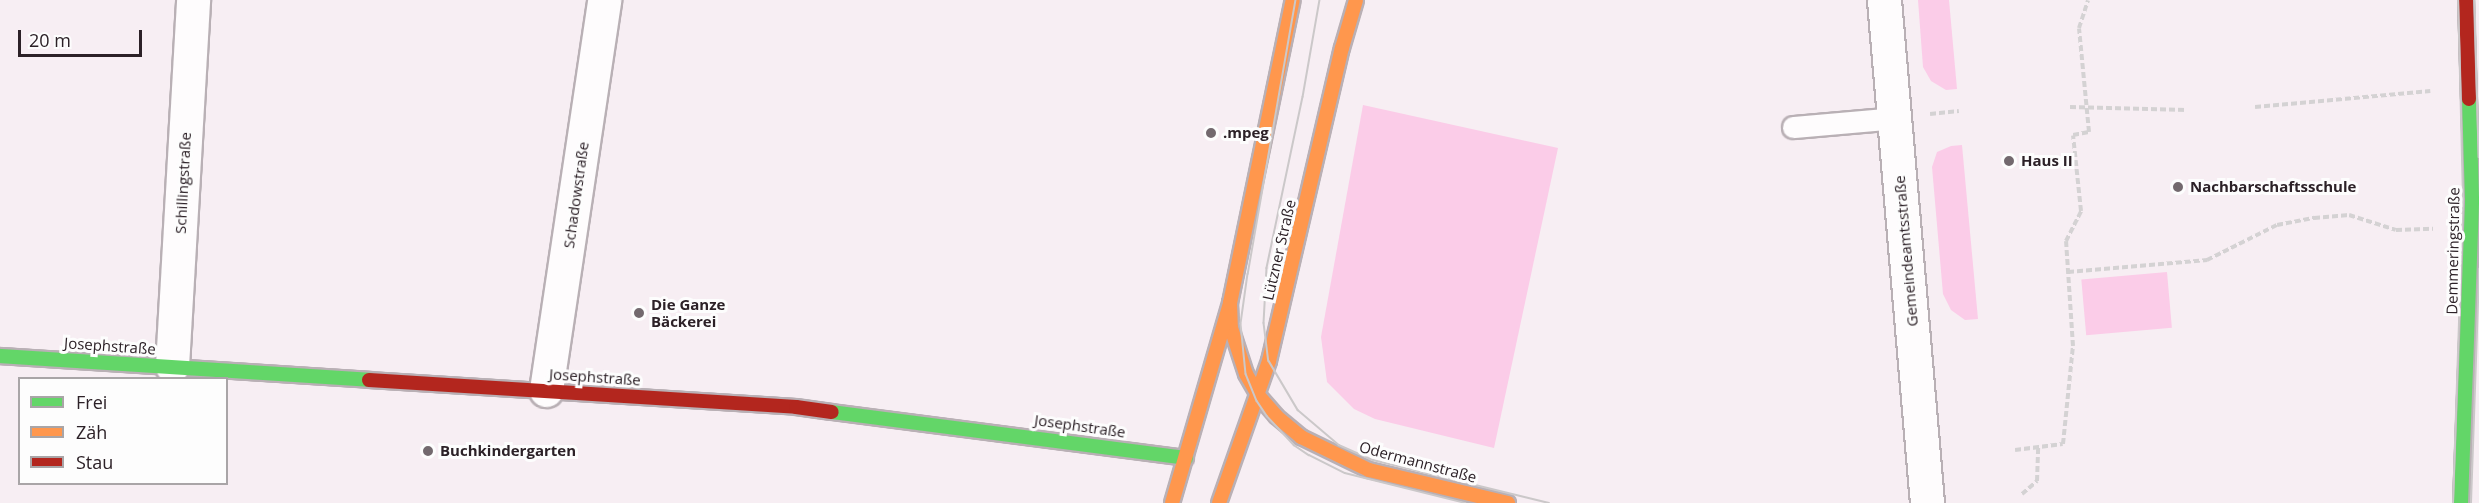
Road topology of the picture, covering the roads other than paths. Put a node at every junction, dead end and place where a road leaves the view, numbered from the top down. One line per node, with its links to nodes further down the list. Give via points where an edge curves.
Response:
1 (193, 0): 13 (street, Schillingstraße)
2 (604, 0): 14 (street, Schadowstraße)
3 (1341, 0): 8 (street)
4 (1356, 0): 8 (street, Lützner Straße)
5 (1884, 0): 9 (street, Gemeindeamtsstraße)
6 (2466, 0): 21 (street, Demmeringstraße, via 2471,228)
7 (1285, 6): 11 (street)
8 (1342, 48): 15 (street, Lützner Straße, via 1291,274)
9 (1895, 118): 10 (lane); 20 (street, Gemeindeamtsstraße)
10 (1793, 127)
11 (1230, 303): 15 (street, Odermannstraße, via 1237,352); 16 (street)
12 (0, 356): 13 (street, Josephstraße)
13 (172, 366): 14 (street, Josephstraße)
14 (546, 390): 16 (street, Josephstraße, via 819,409)
15 (1258, 395): 18 (street, Lützner Straße); 19 (street, Odermannstraße, via 1301,437 1329,453 1369,470)
16 (1186, 458): 17 (street)
17 (1173, 503)
18 (1219, 503)
19 (1508, 503)
20 (1927, 503)
21 (2461, 503)

